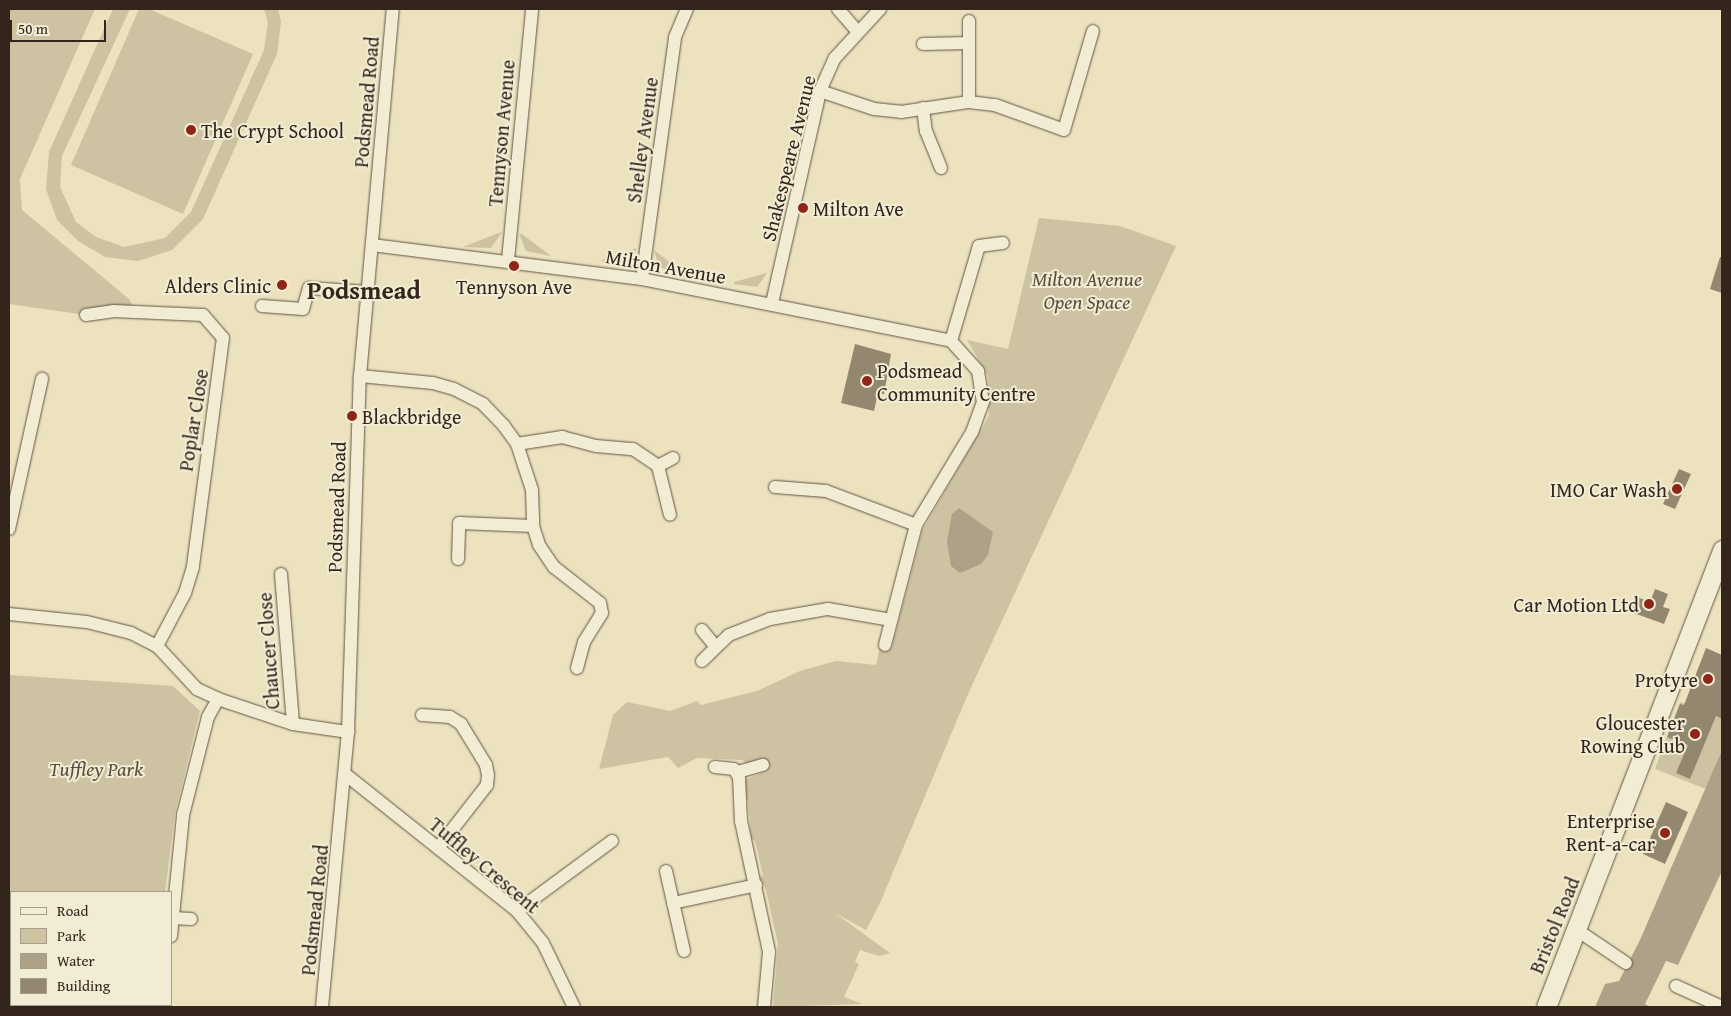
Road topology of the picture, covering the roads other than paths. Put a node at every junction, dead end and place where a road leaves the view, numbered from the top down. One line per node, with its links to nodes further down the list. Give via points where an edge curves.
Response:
1 (393, 9): 16 (street, Podsmead Road)
2 (532, 9): 17 (street, Tennyson Avenue)
3 (687, 9): 18 (street, Shelley Avenue, via 675,37)
4 (838, 9): 7 (street)
5 (880, 9): 7 (street, Shakespeare Avenue)
6 (969, 21): 9 (street)
7 (856, 30): 11 (street, Shakespeare Avenue, via 835,58)
8 (1093, 31): 12 (street, via 1064,130 1017,111)
9 (969, 43): 10 (street); 12 (street)
10 (923, 44)
11 (820, 91): 13 (street, via 874,109 900,112); 20 (street, Shakespeare Avenue)
12 (969, 102): 13 (street)
13 (923, 108): 14 (street, via 926,131)
14 (941, 168)
15 (1003, 243): 23 (street, via 979,246)
16 (372, 245): 17 (street, Milton Avenue); 19 (street, Podsmead Road)
17 (508, 260): 18 (street, Milton Avenue)
18 (642, 280): 20 (street, Milton Avenue)
19 (367, 292): 21 (street, via 308,288 303,309); 24 (street, Podsmead Road)
20 (772, 303): 23 (street, Milton Avenue)
21 (262, 306)
22 (86, 315): 41 (street, Poplar Close, via 113,312 203,315 223,338 193,566 185,593)
23 (951, 342): 31 (street, via 978,371 983,402 972,432)
24 (360, 376): 26 (street, via 433,382 454,389 483,404); 48 (street, Podsmead Road)
25 (42, 379): 33 (street)
26 (517, 444): 28 (street, via 562,437 596,446 633,449); 32 (street, via 532,490)
27 (673, 458): 28 (street)
28 (658, 466): 30 (street)
29 (775, 487): 31 (street, via 826,491)
30 (670, 515)
31 (916, 525): 38 (street)
32 (533, 526): 35 (street, via 459,524); 44 (street, via 539,545 554,567 600,604 602,613 584,642)
33 (9, 529)
34 (1722, 550): 62 (street, Bristol Road)
35 (458, 559)
36 (281, 574): 47 (street, Chaucer Close)
37 (9, 614): 41 (street, via 87,622 131,633)
38 (891, 620): 40 (street); 42 (street, via 828,609 801,613 751,624)
39 (702, 630): 42 (street)
40 (885, 645)
41 (157, 646): 45 (street, via 197,689)
42 (716, 647): 43 (street)
43 (702, 661)
44 (577, 668)
45 (218, 699): 47 (street); 59 (street, via 208,717 183,814)
46 (422, 715): 54 (street, via 450,717 461,724 486,764 488,775 486,785)
47 (293, 724): 48 (street)
48 (348, 732): 52 (street, Podsmead Road)
49 (763, 766): 51 (street)
50 (715, 767): 51 (street)
51 (738, 772): 56 (street, via 741,821)
52 (345, 774): 54 (street, Tuffley Crescent); 66 (street, Podsmead Road)
53 (612, 841): 58 (street)
54 (438, 848): 58 (street, Tuffley Crescent)
55 (666, 871): 57 (street)
56 (756, 885): 57 (street); 68 (street, via 769,952)
57 (674, 903): 63 (street)
58 (517, 911): 67 (street, Tuffley Crescent, via 543,943)
59 (173, 918): 60 (street); 61 (street)
60 (191, 919)
61 (172, 927)
62 (1577, 930): 64 (street); 69 (street, Bristol Road)
63 (684, 951)
64 (1626, 963)
65 (1676, 986): 70 (street)
66 (322, 1007)
67 (574, 1007)
68 (764, 1007)
69 (1546, 1007)
70 (1722, 1007)

